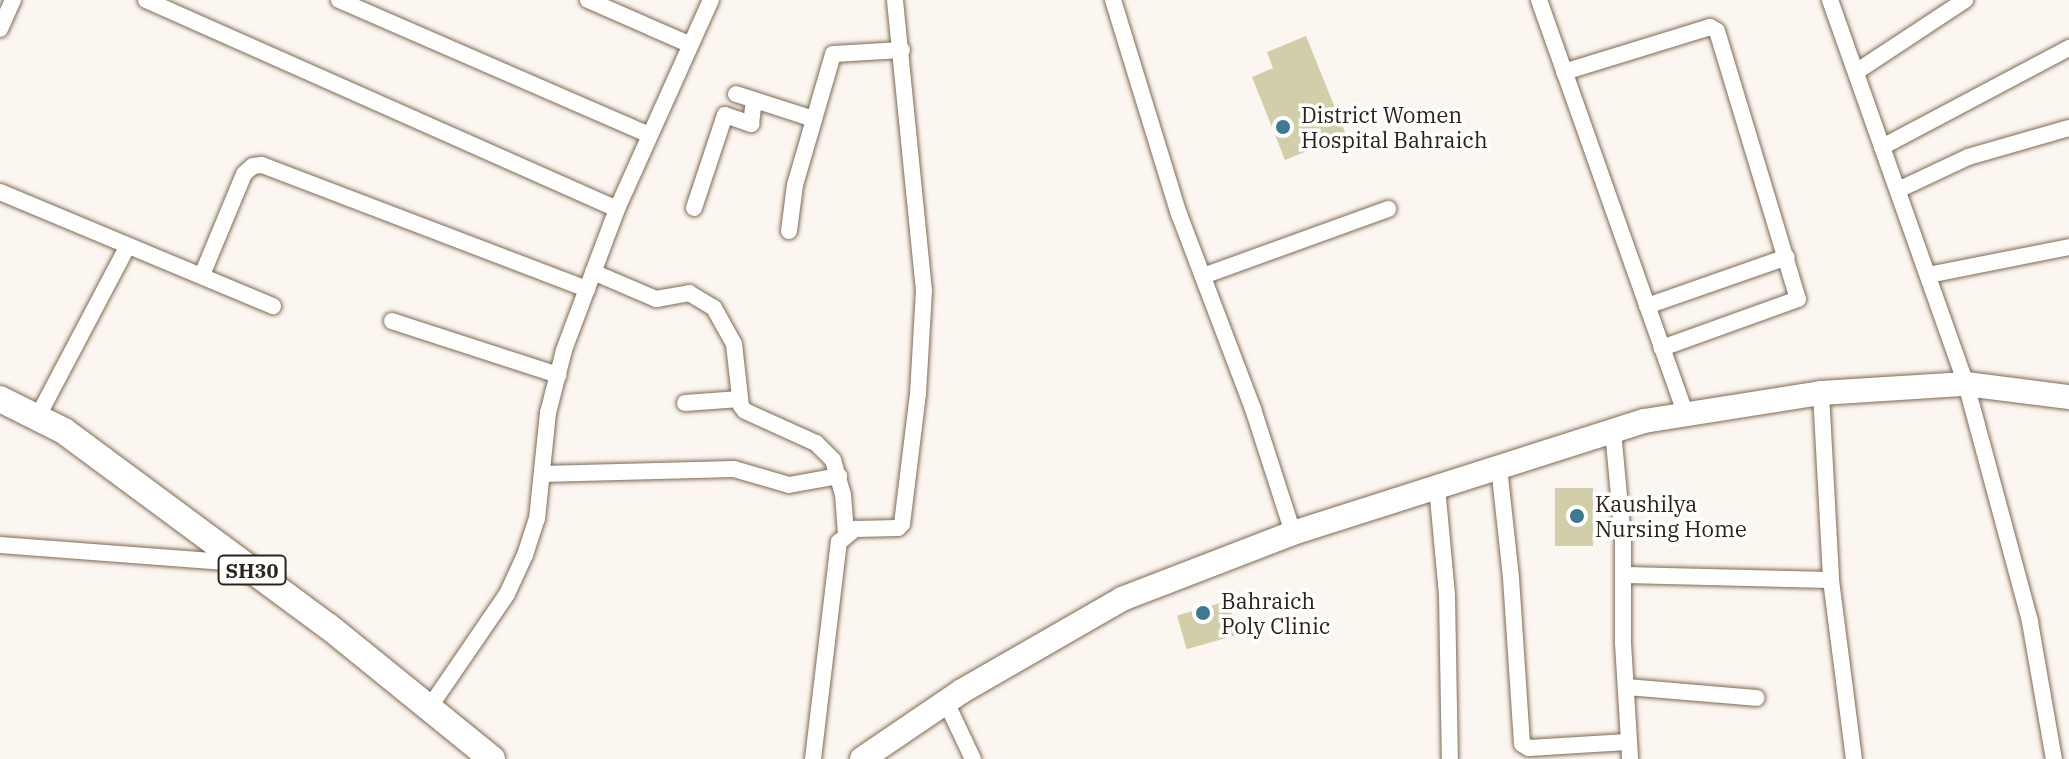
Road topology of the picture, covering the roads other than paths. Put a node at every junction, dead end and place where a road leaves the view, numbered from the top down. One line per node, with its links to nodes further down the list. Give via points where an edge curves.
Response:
1 (13, 0): 11 (street)
2 (146, 0): 26 (street)
3 (339, 0): 21 (street)
4 (588, 0): 12 (street)
5 (711, 0): 12 (street)
6 (895, 0): 14 (street)
7 (1113, 0): 35 (street)
8 (1539, 0): 15 (street)
9 (1830, 0): 16 (street)
10 (1965, 0): 16 (street)
11 (0, 29)
12 (691, 45): 21 (street)
13 (2069, 48): 22 (street)
14 (902, 50): 19 (street, via 833,54); 56 (street, via 924,291 918,394 902,524)
15 (1564, 72): 31 (street, via 1714,28); 38 (street)
16 (1856, 72): 22 (street)
17 (736, 94): 18 (street)
18 (754, 100): 19 (street); 25 (street, via 751,124 725,115)
19 (814, 119): 28 (street, via 795,185)
20 (2069, 128): 23 (street, via 1968,157)
21 (649, 135): 26 (street)
22 (1882, 147): 23 (street)
23 (1898, 190): 34 (street)
24 (0, 192): 29 (street)
25 (694, 208)
26 (617, 209): 32 (street)
27 (1388, 209): 35 (street)
28 (789, 231)
29 (127, 247): 33 (street); 49 (street)
30 (2069, 247): 34 (street)
31 (1787, 257): 38 (street); 40 (street, via 1797,302)
32 (593, 272): 36 (street); 46 (street, via 656,299 689,293 706,301 734,344)
33 (202, 275): 36 (street, via 244,174 262,165); 37 (street)
34 (1928, 275): 42 (street)
35 (1203, 276): 55 (street)
36 (587, 289): 41 (street)
37 (273, 306)
38 (1647, 306): 40 (street)
39 (392, 321): 41 (street)
40 (1662, 348): 48 (street)
41 (558, 375): 52 (street)
42 (1966, 384): 43 (main road); 44 (main road); 73 (street, via 2030,622)
43 (1821, 393): 48 (main road); 60 (street)
44 (2069, 397)
45 (0, 399): 49 (main road, SH30)
46 (740, 399): 47 (street); 53 (street, via 749,415 816,443)
47 (685, 403)
48 (1686, 414): 50 (main road)
49 (37, 418): 58 (main road, SH30, via 64,431)
50 (1613, 431): 51 (main road); 59 (street)
51 (1499, 467): 54 (main road); 65 (street, via 1522,744 1529,748)
52 (542, 474): 53 (street, via 734,469 789,485); 64 (street, via 537,519 507,594)
53 (839, 476): 56 (street)
54 (1437, 487): 55 (main road); 70 (street, via 1447,595)
55 (1293, 533): 63 (main road, via 1122,599)
56 (846, 534): 67 (street, via 839,542)
57 (0, 545): 58 (street)
58 (244, 563): 64 (main road, SH30)
59 (1623, 575): 60 (street); 61 (street)
60 (1831, 580): 72 (street)
61 (1626, 687): 62 (street); 65 (street)
62 (1757, 698)
63 (946, 702): 68 (main road); 69 (street)
64 (429, 708): 66 (main road, SH30)
65 (1627, 742): 71 (street)
66 (492, 759)
67 (813, 759)
68 (862, 759)
69 (973, 759)
70 (1450, 759)
71 (1630, 759)
72 (1854, 759)
73 (2054, 759)

